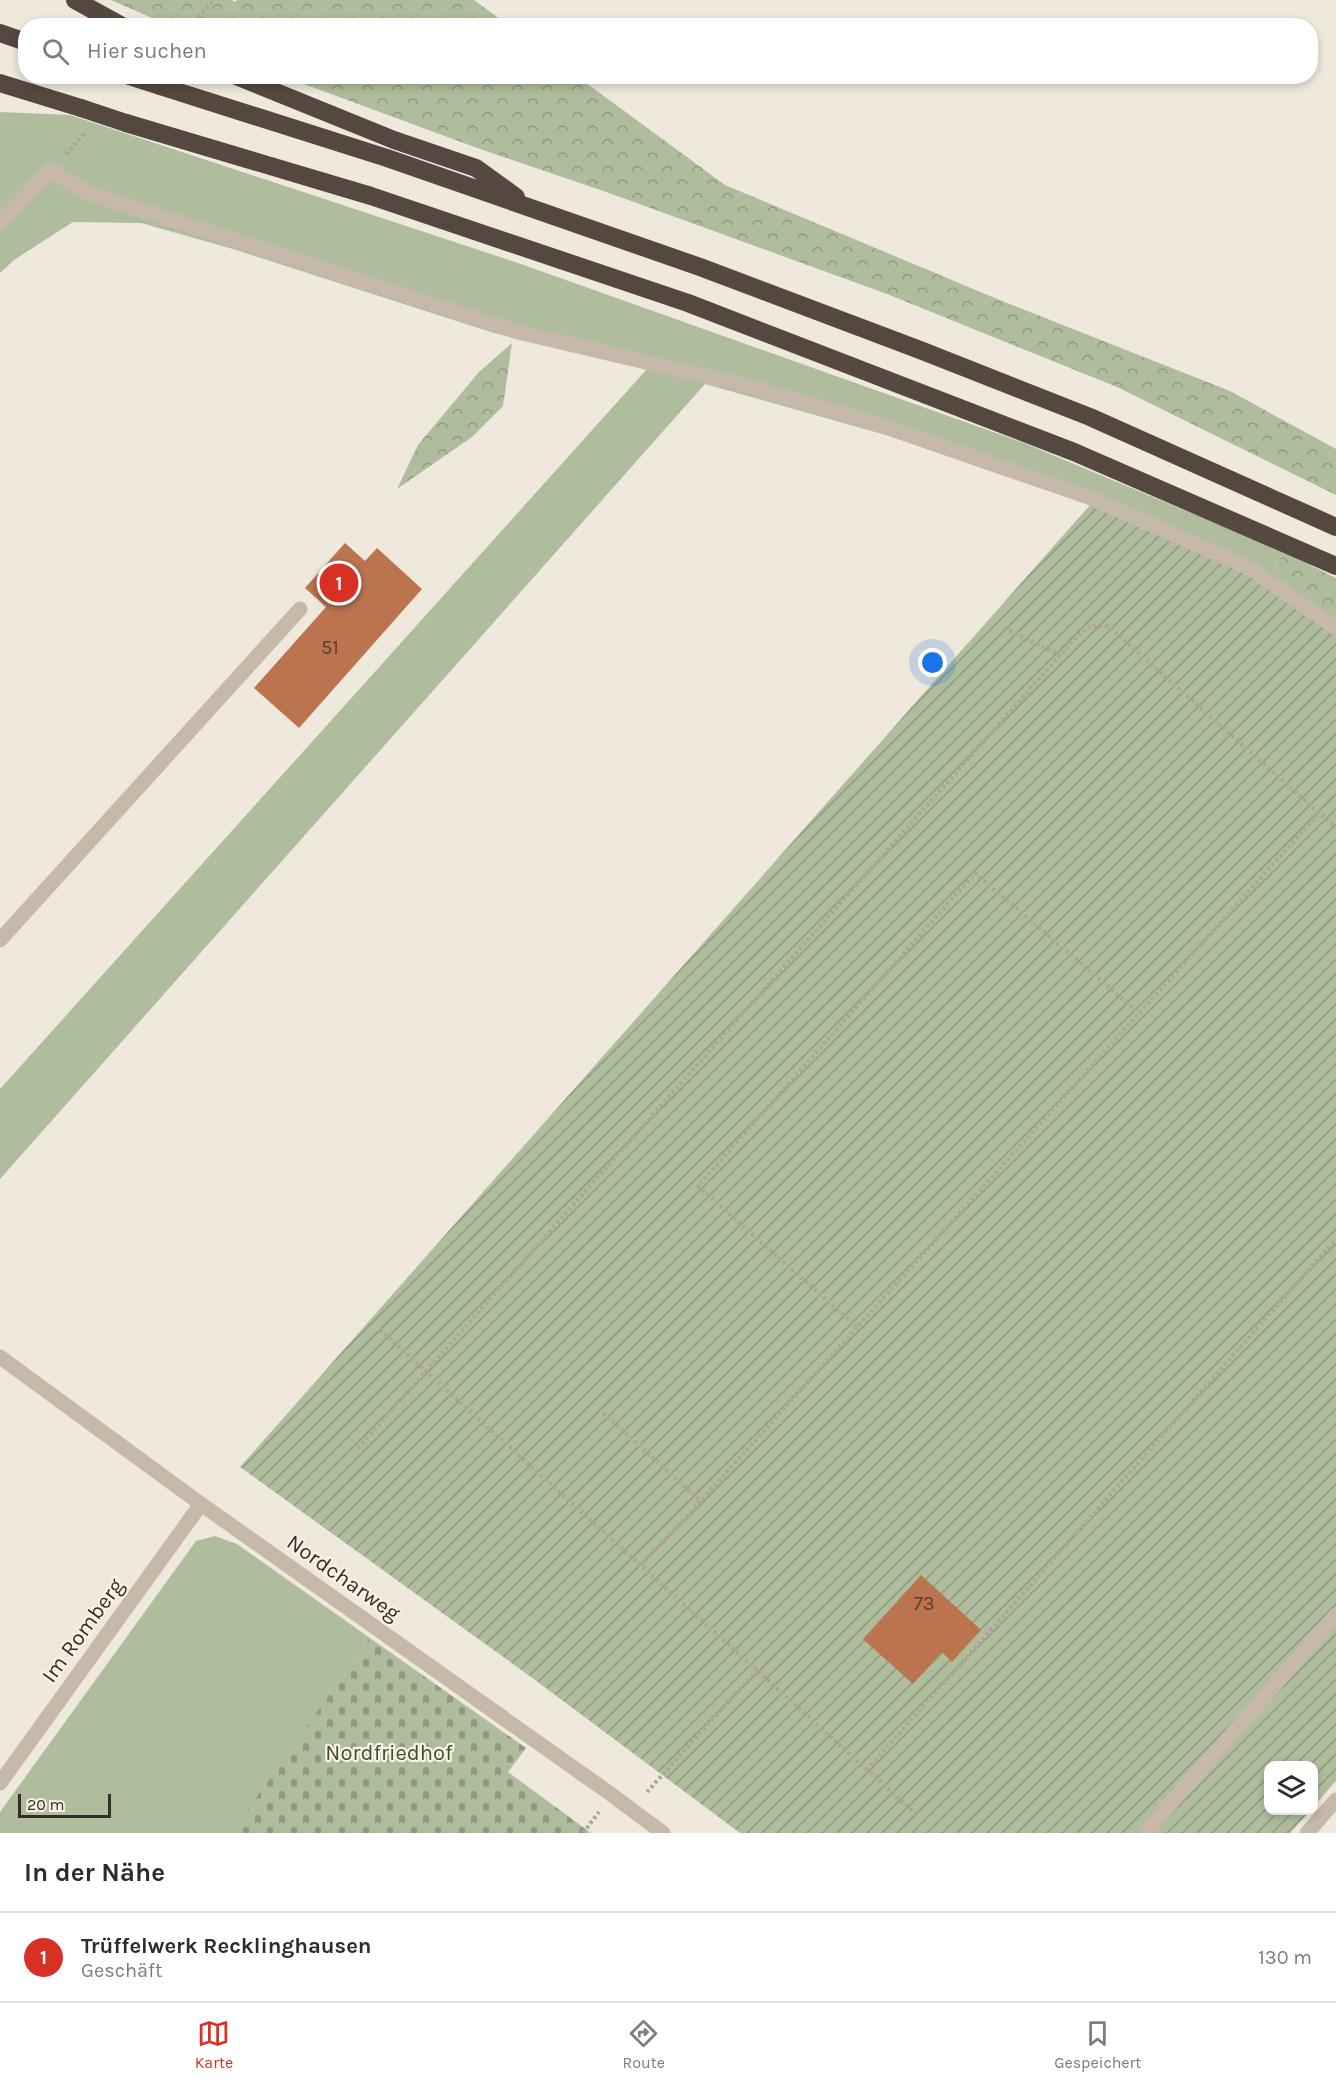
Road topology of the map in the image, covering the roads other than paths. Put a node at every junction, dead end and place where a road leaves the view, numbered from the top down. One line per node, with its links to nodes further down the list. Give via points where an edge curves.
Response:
1 (75, 0): 2 (highway)
2 (108, 18)
3 (0, 33): 4 (highway)
4 (18, 39)
5 (0, 83): 11 (highway, bridge, via 371,196 688,303 1074,452)
6 (154, 84): 8 (highway, bridge)
7 (255, 84): 8 (highway, via 394,141 476,168)
8 (535, 210): 10 (highway, via 711,271 1090,417)
9 (0, 223): 13 (street, via 51,170 86,192 518,332 748,386 868,421 1094,499 1251,569)
10 (1336, 526)
11 (1336, 566)
12 (300, 609): 14 (street)
13 (1336, 628)
14 (0, 940)
15 (0, 1357): 16 (street, Nordcharweg)
16 (201, 1504): 18 (street, Im Romberg); 20 (street, Nordcharweg)
17 (1336, 1615): 21 (street)
18 (0, 1783)
19 (1336, 1800): 22 (street)
20 (663, 1833)
21 (1145, 1833)
22 (1307, 1833)

